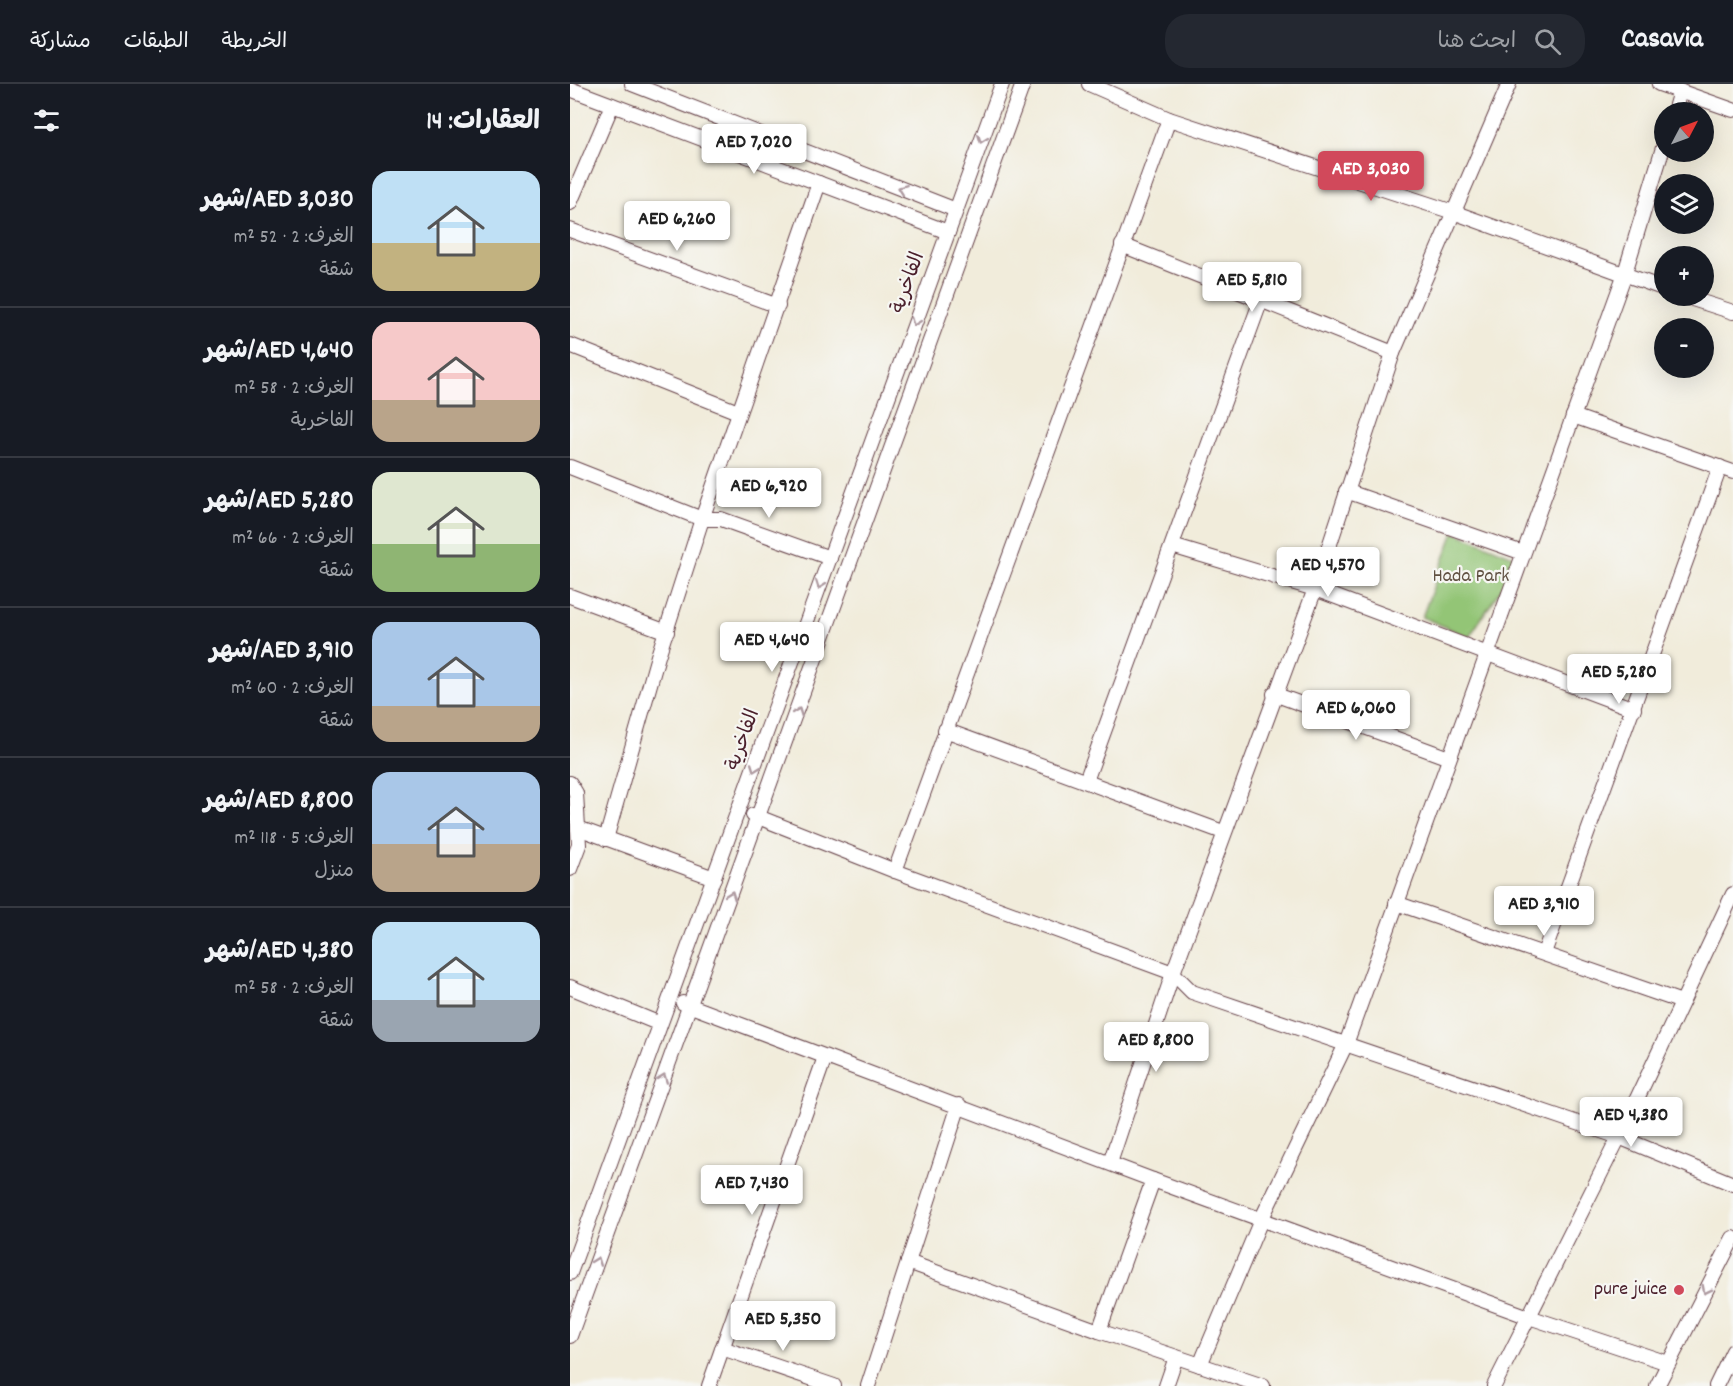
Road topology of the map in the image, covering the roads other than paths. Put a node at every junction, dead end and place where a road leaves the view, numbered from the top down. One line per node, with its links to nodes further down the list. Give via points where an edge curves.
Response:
1 (632, 84): 16 (street, one-way to 1)
2 (1089, 84): 12 (street)
3 (1509, 84): 17 (street)
4 (1659, 84): 8 (street)
5 (999, 85): 6 (street); 16 (street, الفاخرية, one-way to 16)
6 (1022, 88): 49 (street, one-way to 6)
7 (570, 89): 10 (street)
8 (1680, 91): 9 (street); 11 (street)
9 (1677, 102)
10 (612, 105): 14 (street); 15 (street)
11 (1733, 110)
12 (1169, 119): 17 (street); 20 (street)
13 (1659, 162): 21 (street)
14 (819, 183): 19 (street); 24 (street)
15 (570, 203)
16 (956, 210): 19 (street, الفاخرية)
17 (1453, 212): 21 (street); 28 (street)
18 (570, 230): 24 (street)
19 (948, 232): 37 (street, الفاخرية, one-way to 37)
20 (1122, 246): 23 (street); 44 (street)
21 (1624, 276): 22 (street); 30 (street)
22 (1654, 286)
23 (1261, 300): 28 (street); 35 (street)
24 (778, 306): 29 (street)
25 (1714, 306): 26 (street)
26 (1733, 312)
27 (570, 345): 29 (street)
28 (1394, 353): 33 (street)
29 (738, 412): 34 (street)
30 (1573, 416): 32 (street); 36 (street)
31 (570, 467): 34 (street)
32 (1726, 470): 43 (street)
33 (1346, 491): 36 (street); 38 (street)
34 (702, 519): 37 (street, via 722,519); 40 (street)
35 (1172, 546): 38 (street); 46 (street)
36 (1523, 553): 41 (street)
37 (830, 558): 48 (street, الفاخرية, one-way to 48)
38 (1315, 589): 41 (street); 42 (street)
39 (570, 596): 40 (street)
40 (667, 632): 52 (street)
41 (1488, 654): 43 (street); 45 (street)
42 (1274, 694): 45 (street); 51 (street)
43 (1634, 709): 58 (street)
44 (945, 730): 46 (street); 54 (street)
45 (1449, 758): 57 (street)
46 (1086, 781): 51 (street)
47 (570, 783): 50 (street, via 576,793)
48 (740, 811): 49 (street); 55 (street, الفاخرية)
49 (760, 817): 54 (street); 63 (street, one-way to 49)
50 (578, 828): 52 (street); 53 (street, via 579,845)
51 (1223, 832): 59 (street)
52 (606, 839): 55 (street)
53 (570, 869)
54 (895, 871): 59 (street)
55 (714, 878): 61 (street, الفاخرية)
56 (1733, 894): 62 (street)
57 (1396, 903): 58 (street); 65 (street)
58 (1544, 953): 62 (street)
59 (1173, 973): 65 (street, via 1192,992); 69 (street)
60 (570, 987): 64 (street)
61 (669, 999): 63 (street); 64 (street, الفاخرية)
62 (1682, 1002): 68 (street)
63 (690, 1005): 66 (street); 79 (street, one-way to 63)
64 (660, 1024): 73 (street, الفاخرية)
65 (1346, 1044): 68 (street); 72 (street)
66 (825, 1057): 67 (street); 80 (street)
67 (960, 1105): 69 (street); 75 (street)
68 (1619, 1137): 71 (street); 77 (street)
69 (1110, 1163): 70 (street)
70 (1153, 1180): 72 (street); 78 (street)
71 (1733, 1184)
72 (1261, 1220): 77 (street); 84 (street)
73 (577, 1234): 76 (street, الفاخرية)
74 (1733, 1238): 83 (street, one-way to 83)
75 (908, 1262): 78 (street); 87 (street)
76 (570, 1273)
77 (1529, 1317): 83 (street); 90 (street)
78 (1099, 1331): 82 (street)
79 (570, 1336)
80 (722, 1348): 85 (street); 86 (street)
81 (1733, 1351): 92 (street)
82 (1176, 1357): 84 (street); 88 (street)
83 (1668, 1363): 91 (street)
84 (1200, 1365): 89 (street)
85 (709, 1386)
86 (834, 1386)
87 (868, 1386)
88 (1166, 1386)
89 (1263, 1386)
90 (1494, 1386)
91 (1657, 1386)
92 (1716, 1386)

